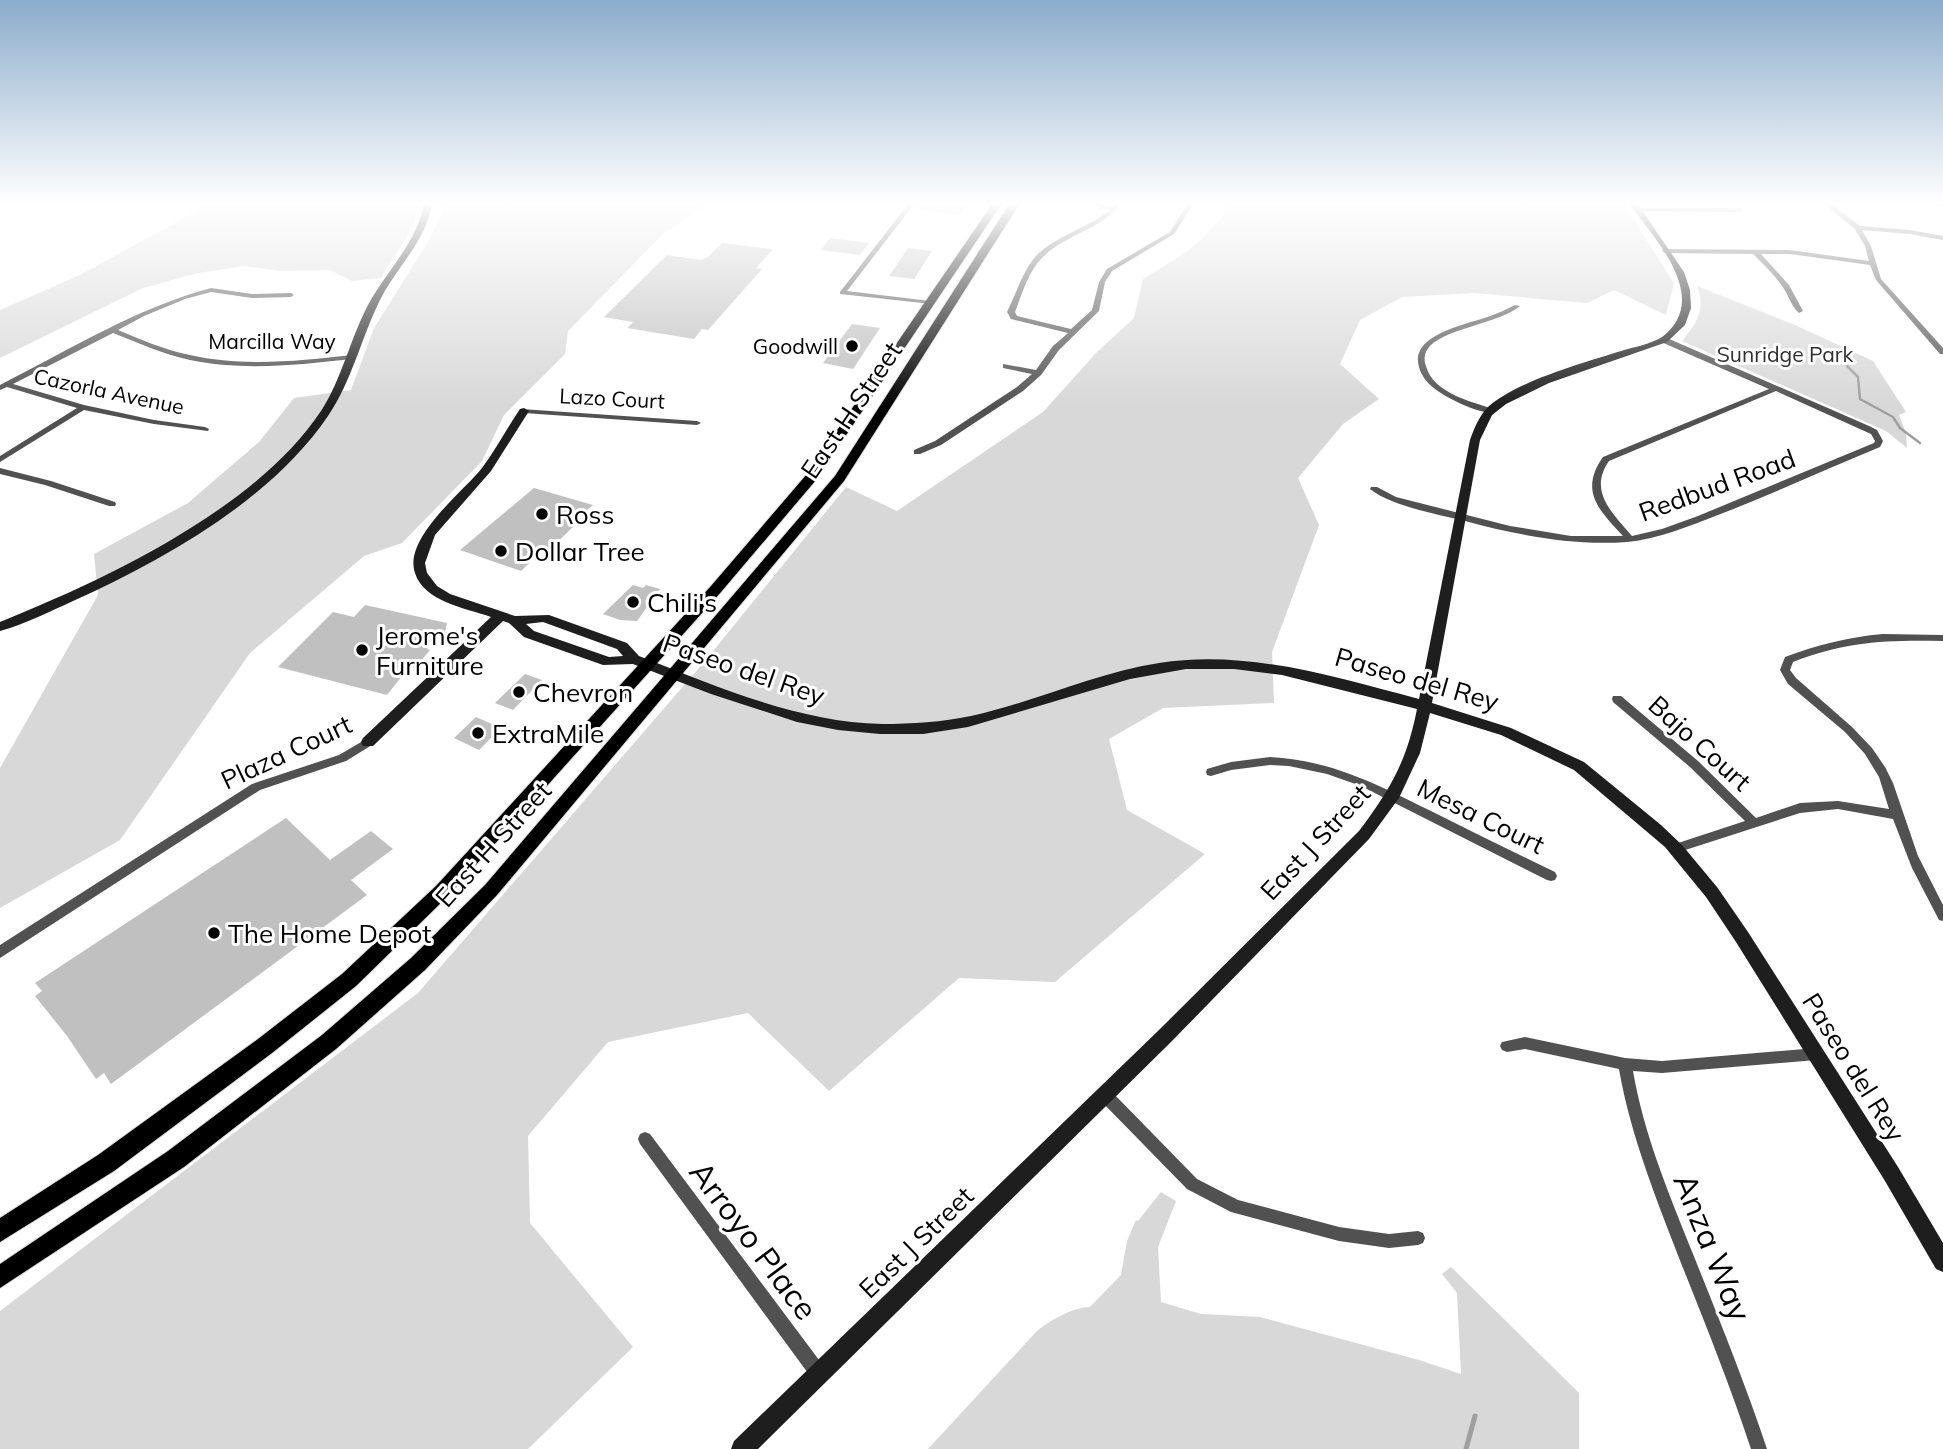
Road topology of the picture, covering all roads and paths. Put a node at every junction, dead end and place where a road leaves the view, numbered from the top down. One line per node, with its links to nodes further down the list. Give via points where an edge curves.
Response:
1 (395, 271): 19 (street, via 377,296)
2 (859, 271): 11 (street, via 842,293)
3 (952, 271): 11 (main road, East H Street)
4 (973, 271): 14 (main road, East H Street)
5 (1032, 271): 16 (street, via 1011,312 1014,317)
6 (1109, 271): 16 (street, via 1095,311)
7 (1678, 271): 17 (street, via 1689,303 1681,324)
8 (1775, 271): 13 (street, via 1793,294)
9 (1875, 271): 18 (street)
10 (291, 295): 15 (street, via 211,290 156,308)
11 (930, 303): 14 (main road, via 939,308 932,326); 39 (main road, East H Street, via 812,477)
12 (1517, 306): 26 (street, via 1498,318 1435,337 1421,353 1422,368 1434,384)
13 (1799, 311)
14 (937, 329): 40 (main road, East H Street, via 840,478)
15 (112, 330): 19 (street, Marcilla Way, via 167,352 212,360 240,363); 22 (street)
16 (1073, 332): 21 (street)
17 (1664, 340): 23 (street); 26 (street, via 1524,390)
18 (1943, 352)
19 (352, 357): 37 (street, via 323,416 259,482 166,547)
20 (1006, 366): 21 (street)
21 (1038, 373): 29 (street, via 1016,393)
22 (3, 387): 24 (street, Cazorla Avenue)
23 (1775, 389): 35 (street, via 1606,459 1596,476 1597,495); 35 (street, Redbud Road, via 1866,428 1878,436 1877,444 1666,532)
24 (83, 407): 28 (street, Cazorla Avenue); 30 (street)
25 (524, 411): 27 (street, Lazo Court); 36 (street, Paseo del Rey, via 487,470 430,533 419,562 421,574 439,593)
26 (1490, 411): 34 (street, East J Street, via 1475,440)
27 (697, 423)
28 (205, 429)
29 (917, 452)
30 (0, 460)
31 (0, 471): 33 (street)
32 (1374, 489): 34 (street, Redbud Road, via 1393,499)
33 (111, 504)
34 (1461, 515): 35 (street, Redbud Road, via 1561,538); 42 (street, East J Street)
35 (1630, 539)
36 (508, 618): 39 (street, Paseo del Rey, via 529,634 608,662); 39 (street, Paseo del Rey, via 544,618 622,646); 43 (street, Plaza Court)
37 (0, 626)
38 (1943, 638): 46 (street, via 1871,636 1838,641 1789,660 1785,670 1871,753 1886,778)
39 (640, 662): 40 (street, Paseo del Rey); 57 (main road, East H Street, via 442,891 349,980 106,1163)
40 (674, 675): 42 (street, Paseo del Rey, via 794,717 878,730 969,722 1136,672 1187,664 1285,670); 60 (main road, East H Street, via 491,890 418,964 330,1042 176,1159)
41 (1617, 699): 47 (street, Bajo Court)
42 (1426, 706): 45 (street, East J Street, via 1413,752); 48 (street, Paseo del Rey, via 1514,735 1581,767)
43 (368, 742): 51 (street, Plaza Court, via 340,758 256,787)
44 (1211, 772): 45 (street, Mesa Court, via 1255,761 1308,764)
45 (1392, 798): 49 (street, Mesa Court); 55 (street, East J Street, via 1364,835)
46 (1897, 815): 47 (street, via 1838,806 1800,808); 50 (street, via 1925,887)
47 (1752, 821): 48 (street)
48 (1676, 848): 53 (street, Paseo del Rey, via 1727,916)
49 (1551, 876)
50 (1943, 916)
51 (0, 952)
52 (1507, 1046): 54 (street, via 1525,1043)
53 (1816, 1054): 54 (street, via 1662,1067); 59 (street, Paseo del Rey)
54 (1625, 1064): 63 (street, Anza Way, via 1643,1148)
55 (1105, 1095): 58 (street, via 1192,1184 1236,1207 1339,1234 1389,1241); 61 (street, East J Street)
56 (645, 1139): 61 (street, Arroyo Place)
57 (0, 1231)
58 (1418, 1238)
59 (1943, 1262)
60 (0, 1277)
61 (819, 1374): 62 (street, East J Street)
62 (741, 1449)
63 (1759, 1449)

